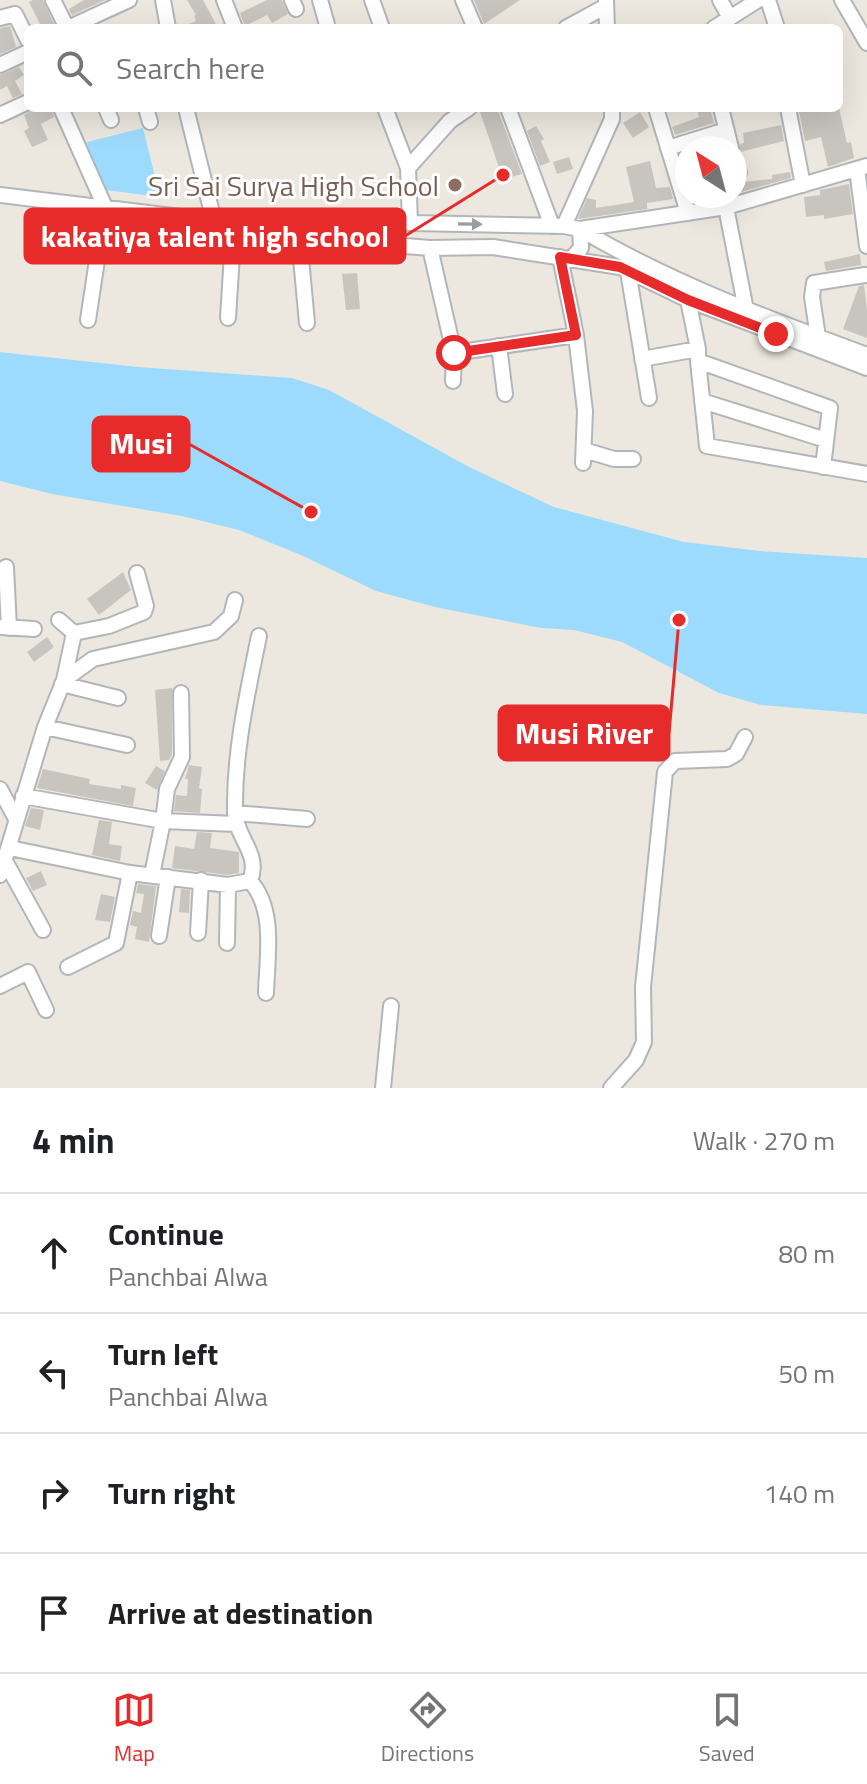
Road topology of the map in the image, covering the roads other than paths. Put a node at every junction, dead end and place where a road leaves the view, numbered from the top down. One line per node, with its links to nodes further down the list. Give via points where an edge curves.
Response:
1 (53, 0): 16 (street)
2 (129, 0): 13 (street)
3 (163, 0): 18 (street)
4 (224, 0): 19 (street)
5 (320, 0): 20 (street)
6 (372, 0): 21 (street)
7 (463, 0): 22 (street)
8 (720, 0): 15 (street)
9 (758, 0): 15 (street)
10 (768, 0): 26 (street)
11 (842, 0): 28 (street)
12 (606, 3): 23 (street); 24 (street)
13 (111, 4): 17 (street)
14 (0, 18): 27 (street, via 15,14)
15 (730, 18): 25 (street)
16 (66, 24)
17 (75, 24)
18 (167, 24)
19 (233, 24)
20 (327, 24)
21 (381, 24)
22 (472, 24)
23 (572, 24)
24 (607, 24)
25 (720, 24)
26 (776, 24)
27 (24, 32)
28 (867, 43)
29 (24, 54): 30 (street)
30 (0, 65)
31 (24, 104): 41 (street)
32 (63, 112): 50 (street)
33 (187, 112): 54 (street)
34 (387, 112): 45 (street)
35 (463, 112): 45 (street)
36 (510, 112): 58 (street)
37 (657, 112): 44 (street)
38 (722, 112): 42 (street)
39 (789, 112): 47 (street)
40 (612, 114): 58 (street)
41 (0, 115)
42 (726, 130): 43 (street); 44 (street)
43 (728, 136)
44 (668, 148): 53 (street)
45 (408, 168): 56 (street)
46 (862, 168): 47 (street); 61 (street)
47 (803, 185): 49 (street)
48 (0, 195): 50 (street)
49 (747, 201)
50 (105, 207): 54 (street); 70 (street)
51 (720, 208): 53 (street)
52 (726, 208): 68 (street)
53 (688, 213): 59 (street)
54 (214, 221): 55 (street)
55 (234, 222): 57 (street); 69 (street)
56 (410, 223): 58 (street, one-way to 58); 60 (street)
57 (298, 226): 60 (street); 71 (street)
58 (558, 226): 59 (street)
59 (580, 229): 64 (street, via 581,248); 68 (street, via 627,257)
60 (338, 233): 62 (street)
61 (867, 246)
62 (430, 248): 64 (street, via 493,247); 75 (street)
63 (867, 254): 66 (street)
64 (566, 257): 65 (street); 72 (street)
65 (628, 271): 67 (street); 78 (street)
66 (866, 276): 73 (street, via 814,283)
67 (688, 300): 76 (street); 79 (street)
68 (746, 310): 73 (street)
69 (228, 318)
70 (88, 320)
71 (307, 323)
72 (576, 335): 74 (street); 85 (street, via 585,411 583,456)
73 (818, 337): 77 (street)
74 (499, 346): 75 (street); 81 (street)
75 (454, 353): 80 (street)
76 (698, 355): 78 (street); 83 (street); 84 (street, via 830,408)
77 (867, 355)
78 (642, 359): 82 (street)
79 (867, 368)
80 (453, 381)
81 (505, 394)
82 (649, 398)
83 (702, 401): 84 (street); 86 (street, via 707,446)
84 (826, 440): 86 (street)
85 (633, 459)
86 (823, 467): 87 (street)
87 (867, 474)
88 (6, 567): 92 (street)
89 (137, 573): 94 (street, via 144,612)
90 (235, 600): 96 (street, via 231,616 214,632 93,659)
91 (59, 620): 94 (street)
92 (4, 627): 93 (street)
93 (34, 629)
94 (74, 633): 96 (street)
95 (259, 636): 105 (street, via 239,736)
96 (63, 682): 98 (street); 99 (street)
97 (181, 693): 107 (street, via 182,757 167,789)
98 (118, 698)
99 (45, 727): 101 (street); 103 (street)
100 (745, 737): 124 (street, via 727,759 675,761 665,772 643,987 644,1042)
101 (127, 745)
102 (0, 789): 104 (street)
103 (23, 796): 104 (street); 107 (street)
104 (16, 819): 108 (street)
105 (236, 819): 106 (street); 107 (street); 112 (street, via 254,864)
106 (307, 819)
107 (163, 821): 110 (street)
108 (5, 861): 109 (street); 114 (street)
109 (130, 873): 110 (street); 118 (street, via 116,943)
110 (160, 876): 111 (street); 116 (street)
111 (201, 880): 113 (street); 115 (street)
112 (250, 881): 113 (street); 120 (street, via 265,905)
113 (228, 885): 117 (street)
114 (43, 930)
115 (198, 933)
116 (159, 936)
117 (227, 943)
118 (68, 967)
119 (0, 986): 122 (street, via 28,972)
120 (266, 993)
121 (391, 1006): 123 (street)
122 (46, 1010)
123 (383, 1088)
124 (611, 1088)

